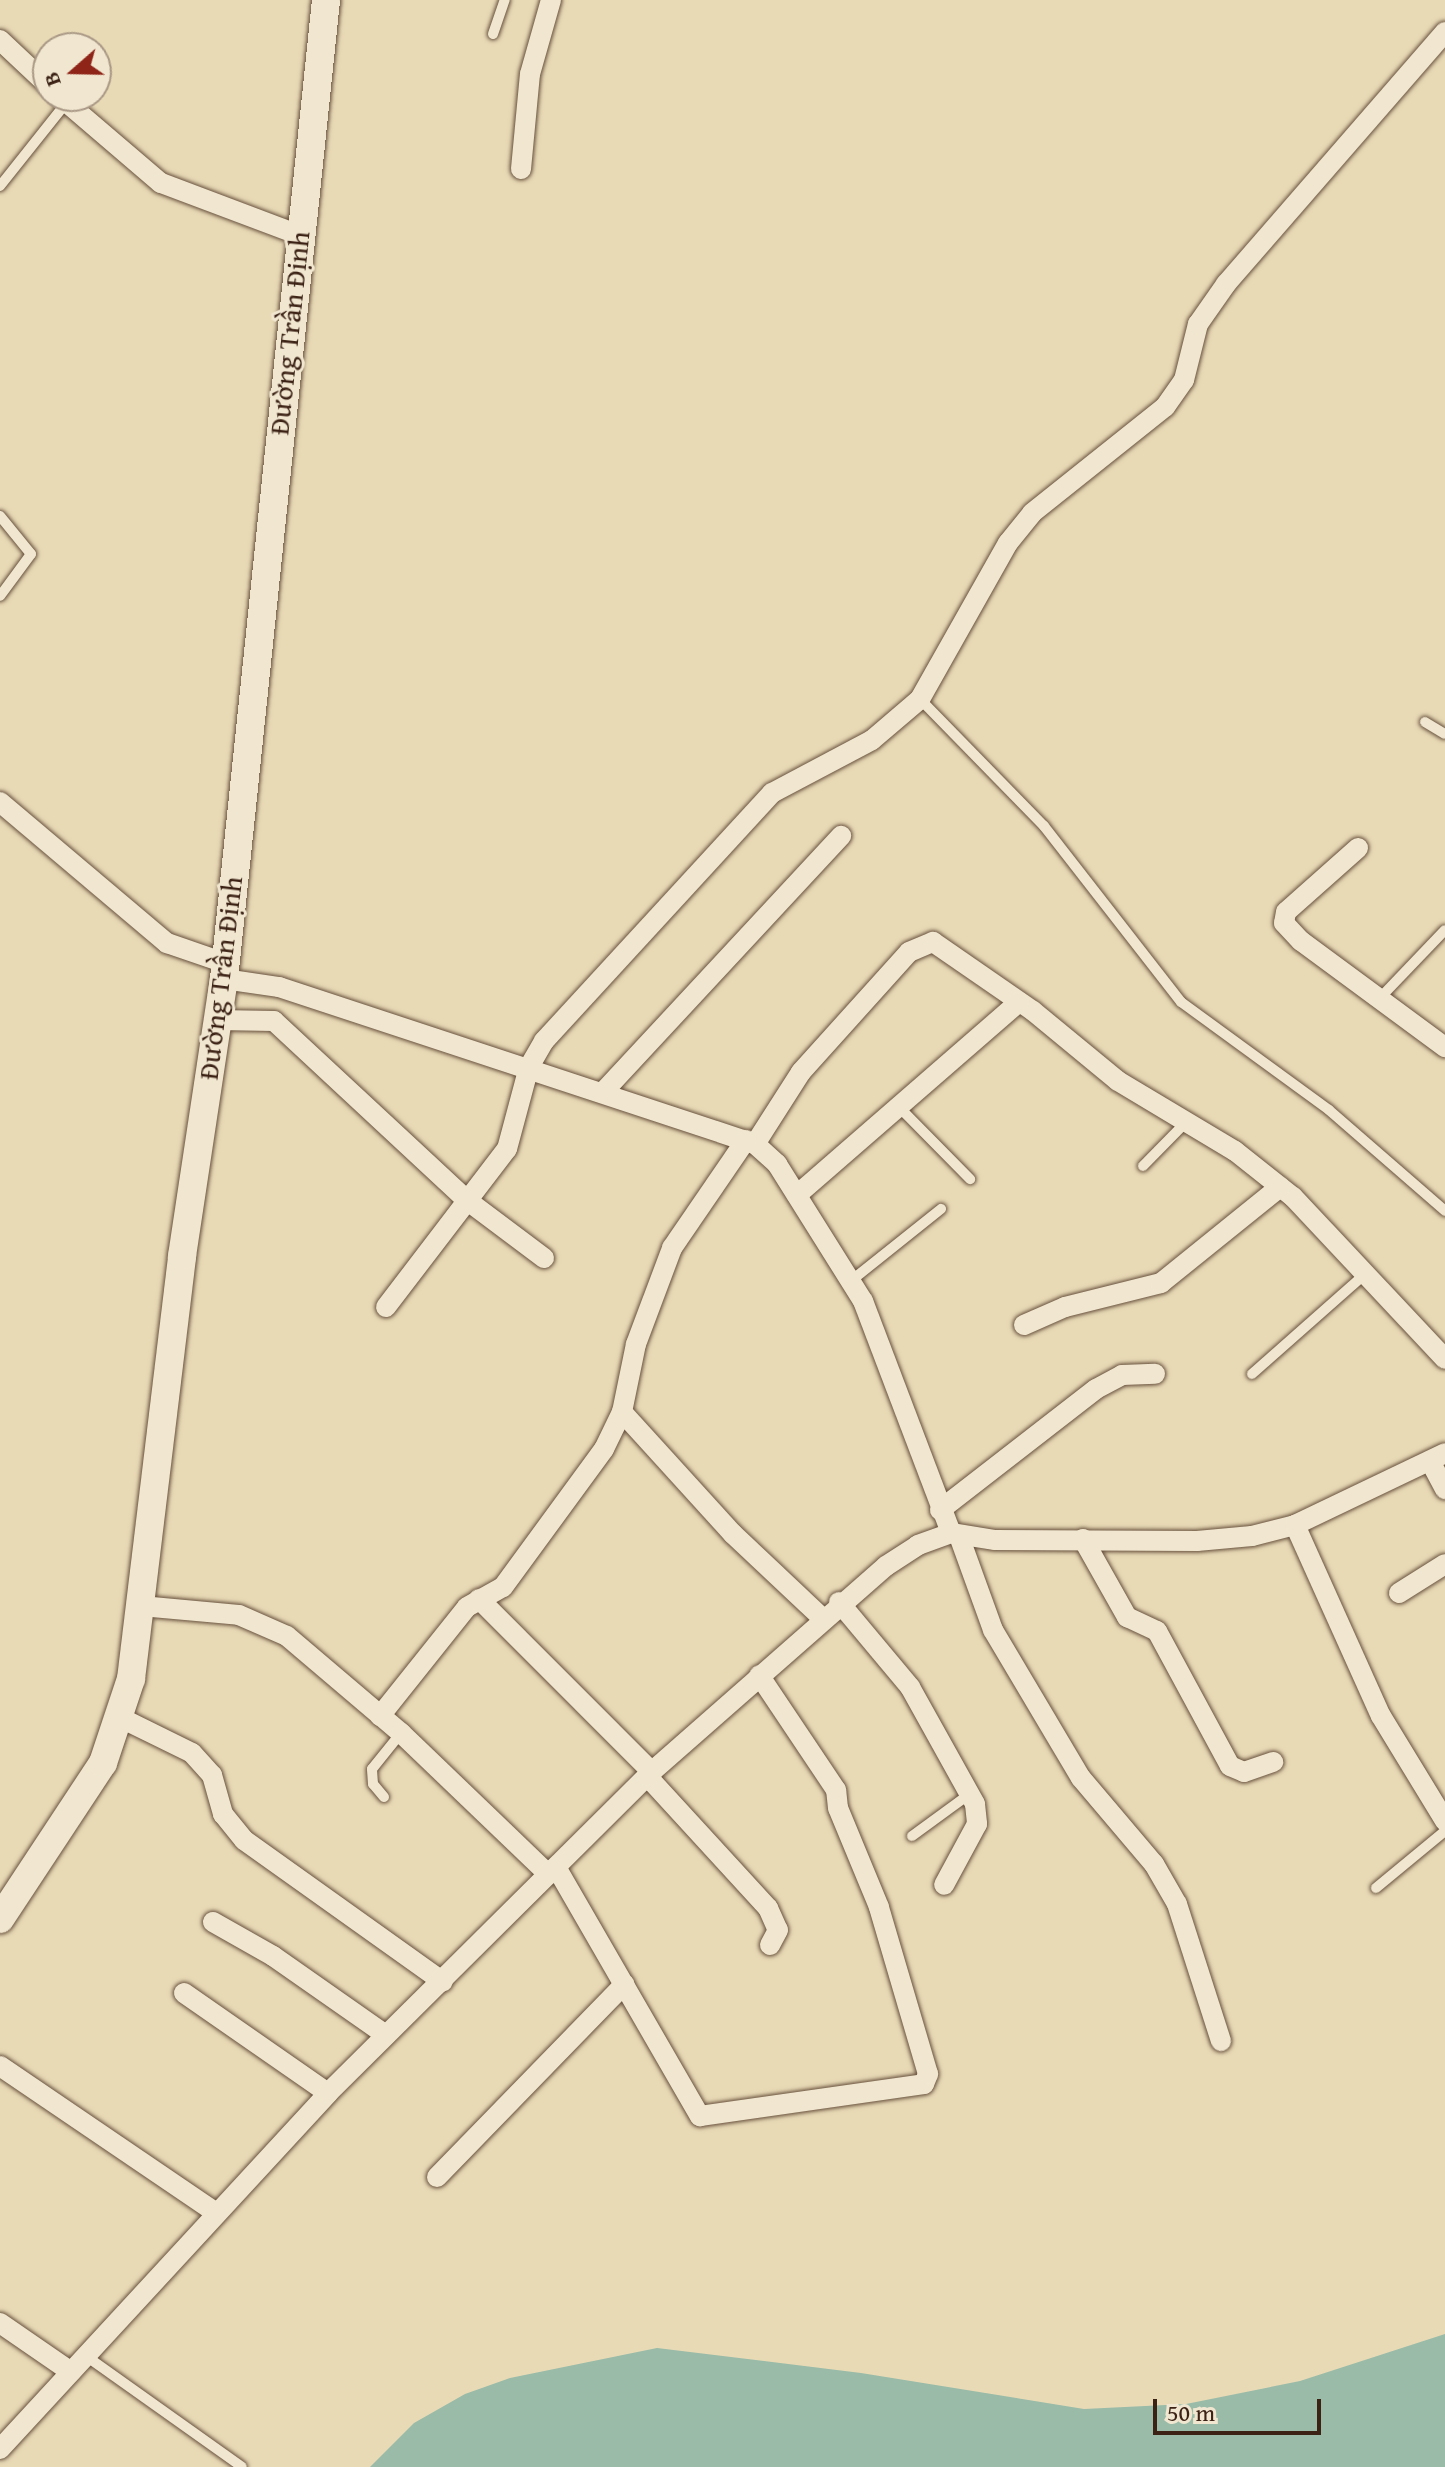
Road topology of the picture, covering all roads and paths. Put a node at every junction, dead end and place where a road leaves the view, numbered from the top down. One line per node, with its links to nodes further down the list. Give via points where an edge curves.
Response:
1 (326, 0): 12 (main road, Đường Trần Định)
2 (505, 0): 5 (lane)
3 (548, 1): 10 (street, via 530,74)
4 (1445, 32): 15 (street, via 1226,284 1198,324 1184,380 1165,407 1032,513 1008,543)
5 (493, 34)
6 (0, 40): 7 (street)
7 (32, 70)
8 (54, 112): 11 (lane)
9 (78, 112): 12 (street, via 161,183)
10 (521, 169)
11 (0, 186)
12 (299, 235): 22 (main road, Đường Trần Định)
13 (0, 516): 14 (lane, via 31,554)
14 (0, 596)
15 (920, 699): 27 (street, via 872,740 772,793 544,1041); 38 (lane, via 1044,826 1181,1002 1329,1110)
16 (1425, 722): 17 (lane)
17 (1445, 734)
18 (0, 802): 22 (street, via 167,943)
19 (841, 836): 28 (street)
20 (1358, 848): 23 (street, via 1286,912 1284,923)
21 (1445, 930): 23 (lane)
22 (224, 971): 25 (main road, Đường Trần Định); 27 (street)
23 (1379, 999): 26 (street)
24 (1019, 1002): 29 (street); 30 (street, via 1118,1081); 31 (street, via 940,945 918,945 801,1072)
25 (217, 1020): 36 (street, via 274,1021); 58 (main road, Đường Trần Định, via 163,1403)
26 (1445, 1047)
27 (529, 1067): 28 (street); 36 (street, via 507,1149)
28 (605, 1090): 31 (street)
29 (900, 1108): 33 (lane); 35 (street)
30 (1187, 1121): 32 (lane); 34 (street)
31 (750, 1142): 35 (street, via 777,1164); 47 (street, via 672,1248 636,1344)
32 (1143, 1166)
33 (970, 1179)
34 (1280, 1187): 40 (street); 43 (street, via 1161,1283 1065,1307)
35 (797, 1195): 41 (street)
36 (468, 1201): 39 (street); 42 (street)
37 (941, 1209): 41 (lane)
38 (1445, 1211)
39 (544, 1258)
40 (1364, 1275): 44 (street); 46 (lane)
41 (852, 1280): 50 (street)
42 (386, 1307)
43 (1024, 1325)
44 (1445, 1359)
45 (1155, 1374): 50 (street, via 1122,1375 1096,1389)
46 (1252, 1374)
47 (622, 1412): 56 (street, via 563,1511 503,1587); 59 (street, via 733,1534)
48 (1438, 1457): 49 (street); 51 (street)
49 (1445, 1489)
50 (940, 1510): 52 (street)
51 (1295, 1525): 53 (street, via 1197,1541); 68 (street, via 1381,1716)
52 (955, 1534): 53 (street); 57 (street, via 918,1545); 81 (street, via 993,1630 1081,1778 1154,1864 1177,1904)
53 (1083, 1539): 64 (street, via 1127,1617 1157,1631 1230,1766 1244,1772)
54 (1445, 1564): 55 (street)
55 (1399, 1593)
56 (479, 1599): 61 (street); 65 (street)
57 (839, 1602): 59 (street); 66 (street, via 910,1687)
58 (141, 1606): 61 (street, via 239,1615 266,1624); 62 (main road, Đường Trần Định)
59 (822, 1618): 60 (street)
60 (759, 1675): 65 (street); 78 (street, via 832,1780 879,1907 927,2080 915,2087 705,2117 694,2111)
61 (380, 1716): 63 (street)
62 (121, 1718): 74 (main road, Đường Trần Định, via 88,1789); 77 (street, via 192,1753 212,1775 223,1814 244,1840)
63 (401, 1733): 67 (lane, via 372,1769 373,1784); 71 (street)
64 (1273, 1762)
65 (650, 1774): 71 (street); 76 (street, via 768,1908 778,1930)
66 (971, 1793): 70 (lane); 72 (street, via 977,1824)
67 (384, 1797)
68 (1445, 1821)
69 (1445, 1831): 73 (lane)
70 (912, 1836)
71 (552, 1871): 77 (street); 78 (street)
72 (944, 1885)
73 (1376, 1888)
74 (0, 1919)
75 (213, 1922): 80 (street, via 273,1956)
76 (770, 1945)
77 (443, 1982): 80 (street)
78 (625, 1984): 84 (street)
79 (184, 1993): 83 (street)
80 (386, 2035): 83 (street)
81 (1221, 2041)
82 (0, 2066): 85 (street)
83 (328, 2093): 85 (street)
84 (437, 2177)
85 (216, 2213): 87 (street)
86 (0, 2323): 88 (street)
87 (86, 2356): 88 (street); 90 (lane)
88 (71, 2372): 89 (street)
89 (0, 2449)
90 (242, 2467)

